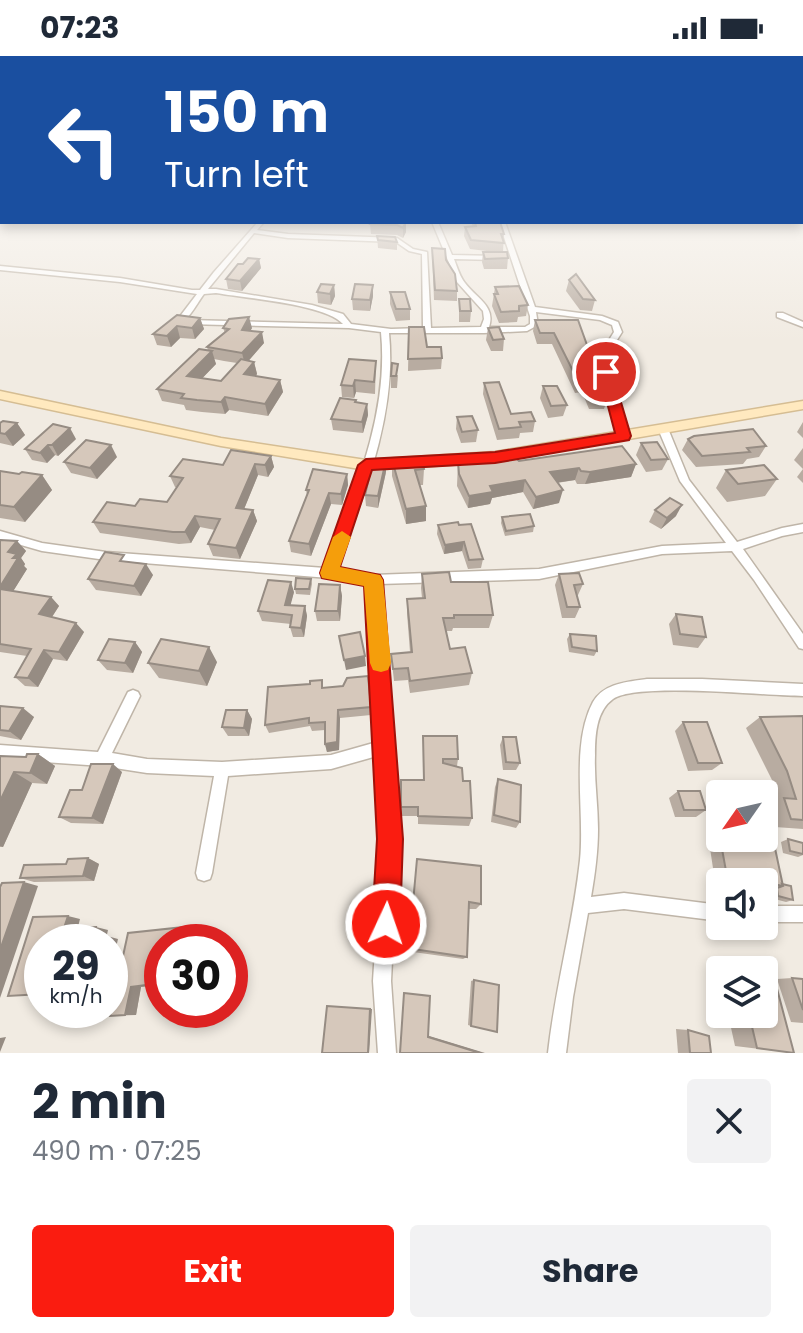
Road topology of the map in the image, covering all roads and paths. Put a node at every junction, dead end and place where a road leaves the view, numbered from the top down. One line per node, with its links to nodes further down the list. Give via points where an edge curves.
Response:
1 (237, 250): 9 (street)
2 (410, 250): 5 (street)
3 (449, 250): 6 (street)
4 (511, 250): 7 (street)
5 (425, 253): 6 (street); 16 (street)
6 (452, 256): 7 (street); 17 (street, via 460,282 487,311)
7 (514, 258): 10 (street)
8 (0, 268): 9 (street)
9 (205, 290): 12 (street); 14 (street, via 323,309)
10 (532, 309): 17 (street, via 535,322 530,327); 22 (street, via 602,318 618,328 605,357)
11 (780, 315): 13 (street)
12 (181, 321): 14 (street); 18 (street)
13 (803, 325)
14 (349, 326): 15 (street)
15 (385, 330): 16 (street); 23 (street, via 380,417)
16 (427, 331): 17 (street)
17 (484, 331)
18 (165, 333)
19 (0, 395): 23 (main road, via 221,442)
20 (803, 405): 21 (main road)
21 (664, 431): 22 (main road); 26 (street, via 685,481)
22 (624, 436): 23 (main road, via 495,457)
23 (366, 465): 27 (street)
24 (803, 528): 26 (street)
25 (0, 535): 27 (street, via 106,556)
26 (735, 547): 28 (street, via 662,550 539,574); 29 (street)
27 (329, 573): 28 (street)
28 (373, 580): 32 (street)
29 (803, 644)
30 (803, 690): 37 (street, via 657,685 612,692 599,701 591,714 590,832)
31 (133, 696): 34 (street)
32 (385, 747): 35 (street, via 331,762); 41 (street, via 390,839 382,981)
33 (0, 752): 34 (street)
34 (102, 759): 35 (street)
35 (222, 769): 36 (street)
36 (204, 873)
37 (581, 906): 38 (street, via 624,901); 42 (street)
38 (706, 911)
39 (778, 914): 40 (street)
40 (803, 914)
41 (387, 1053)
42 (557, 1053)

